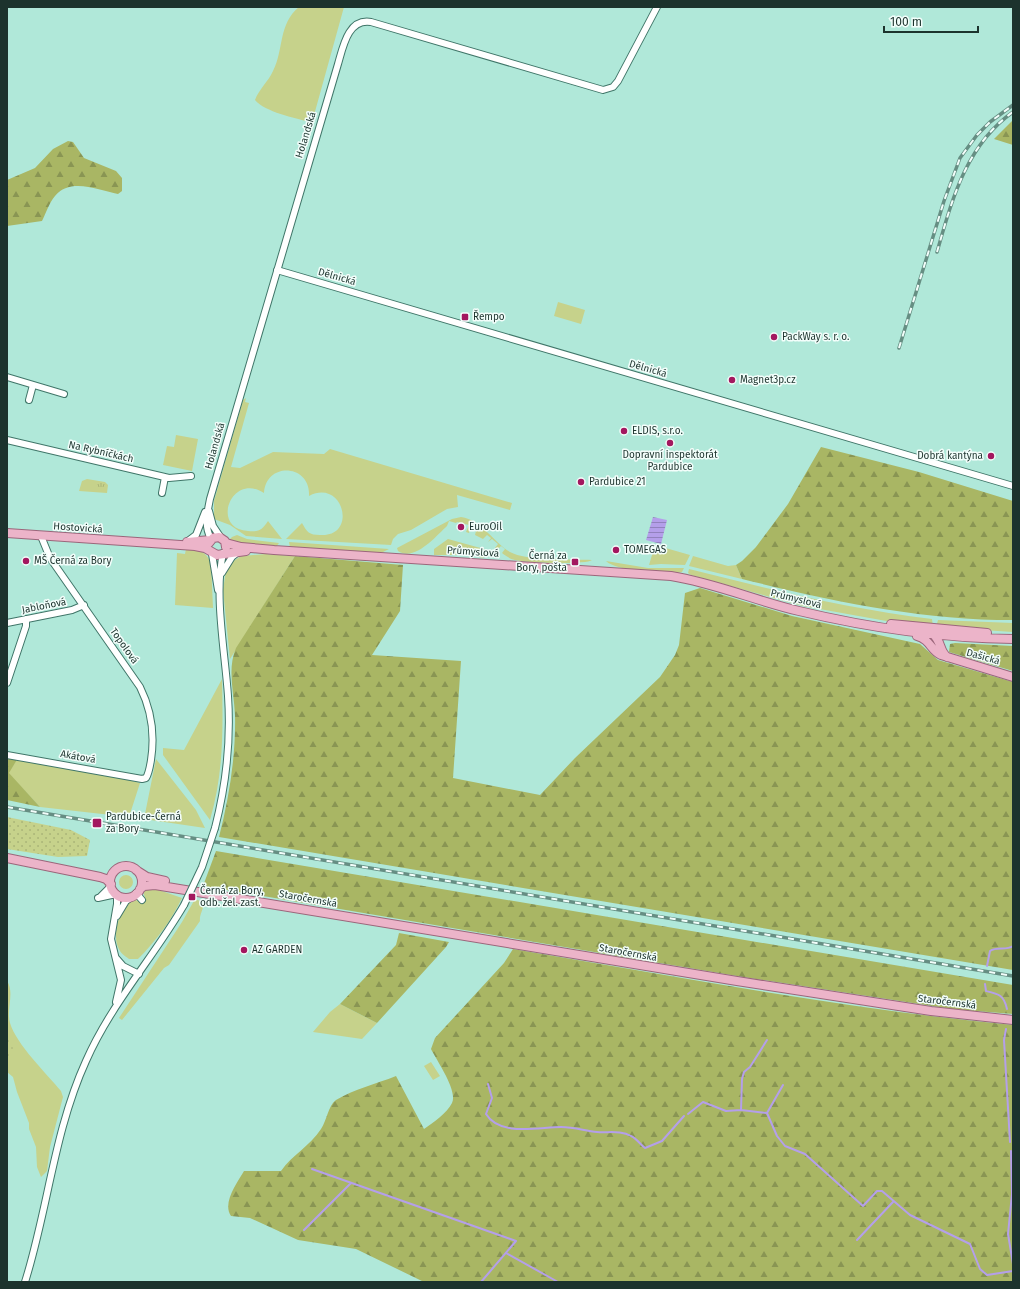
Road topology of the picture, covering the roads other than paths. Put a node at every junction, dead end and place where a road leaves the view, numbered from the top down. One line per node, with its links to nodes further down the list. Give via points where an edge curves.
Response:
1 (657, 7): 2 (street, Holandská, via 618,81 609,89 600,90 371,22 359,22 350,30 341,55)
2 (277, 270): 10 (street, Dělnická); 12 (street, Holandská)
3 (7, 377): 4 (street)
4 (33, 385): 5 (street); 6 (street)
5 (64, 394)
6 (29, 400)
7 (7, 440): 9 (street, Na Rybníčkách)
8 (191, 476): 9 (street, Na Rybníčkách, via 171,479)
9 (165, 477): 11 (street)
10 (1013, 486)
11 (162, 493)
12 (210, 499): 15 (street, Holandská, via 206,519); 16 (street, Holandská, via 212,523); 18 (street, Holandská, via 196,534)
13 (7, 534): 14 (main road, Hostovická)
14 (42, 536): 17 (main road, Hostovická); 25 (street, Topolová, via 50,558)
15 (211, 540): 16 (main road, Hostovická, via 217,537); 18 (main road, Hostovická); 21 (main road, via 208,545)
16 (223, 540): 19 (main road, Průmyslová, via 241,547); 22 (main road, via 226,548)
17 (148, 542): 18 (main road, Hostovická); 21 (main road, Hostovická, via 201,547)
18 (186, 542)
19 (274, 550): 20 (main road, Průmyslová); 24 (main road, Průmyslová, via 661,575 695,581)
20 (241, 551): 22 (main road, Průmyslová); 23 (street, via 233,555 226,564)
21 (211, 553): 22 (main road, Hostovická, via 217,556); 26 (street)
22 (223, 553): 23 (street)
23 (221, 581): 26 (street)
24 (741, 594): 29 (main road, Průmyslová, via 799,611); 30 (main road, Průmyslová, via 815,612 923,628)
25 (84, 605): 27 (street, Jabloňová, via 72,610); 40 (street, Topolová, via 135,679 147,704 152,721 153,745 149,772)
26 (221, 608): 52 (street, bridge, via 229,707 229,746 221,802 202,867 184,904)
27 (26, 619): 28 (street, Jabloňová); 38 (street)
28 (7, 623)
29 (899, 631): 30 (main road, Průmyslová); 34 (main road, Dašická, via 926,639)
30 (934, 632): 31 (main road, Průmyslová); 32 (main road, Průmyslová); 34 (main road); 35 (main road)
31 (1013, 634)
32 (949, 636): 33 (main road, Průmyslová); 35 (main road, via 943,639)
33 (1013, 639)
34 (931, 645): 36 (main road, Dašická, via 935,652)
35 (941, 645): 36 (main road, via 943,654)
36 (948, 658): 37 (main road, Dašická)
37 (1013, 676)
38 (7, 683)
39 (7, 755): 40 (street, Akátová)
40 (145, 779)
41 (7, 858): 42 (main road)
42 (31, 862): 43 (main road, via 105,872); 45 (main road, via 102,877)
43 (119, 868): 44 (main road, via 128,866); 45 (main road, via 112,874)
44 (136, 870): 46 (main road, via 141,878); 48 (main road, Staročernská, via 153,879)
45 (111, 885): 47 (main road); 47 (street, via 98,898)
46 (136, 893): 47 (main road, via 125,898); 48 (main road, Staročernská, via 147,885 155,885); 49 (street); 50 (street, via 126,901)
47 (116, 894): 50 (street, via 117,904)
48 (240, 898): 54 (main road, Staročernská, via 737,982 931,1011)
49 (142, 900)
50 (113, 923): 51 (street, via 111,942)
51 (115, 955): 52 (street, via 123,966); 53 (street, via 121,980)
52 (139, 974): 53 (street)
53 (115, 1007): 55 (street, via 86,1060 70,1104)
54 (1013, 1020)
55 (25, 1282)

